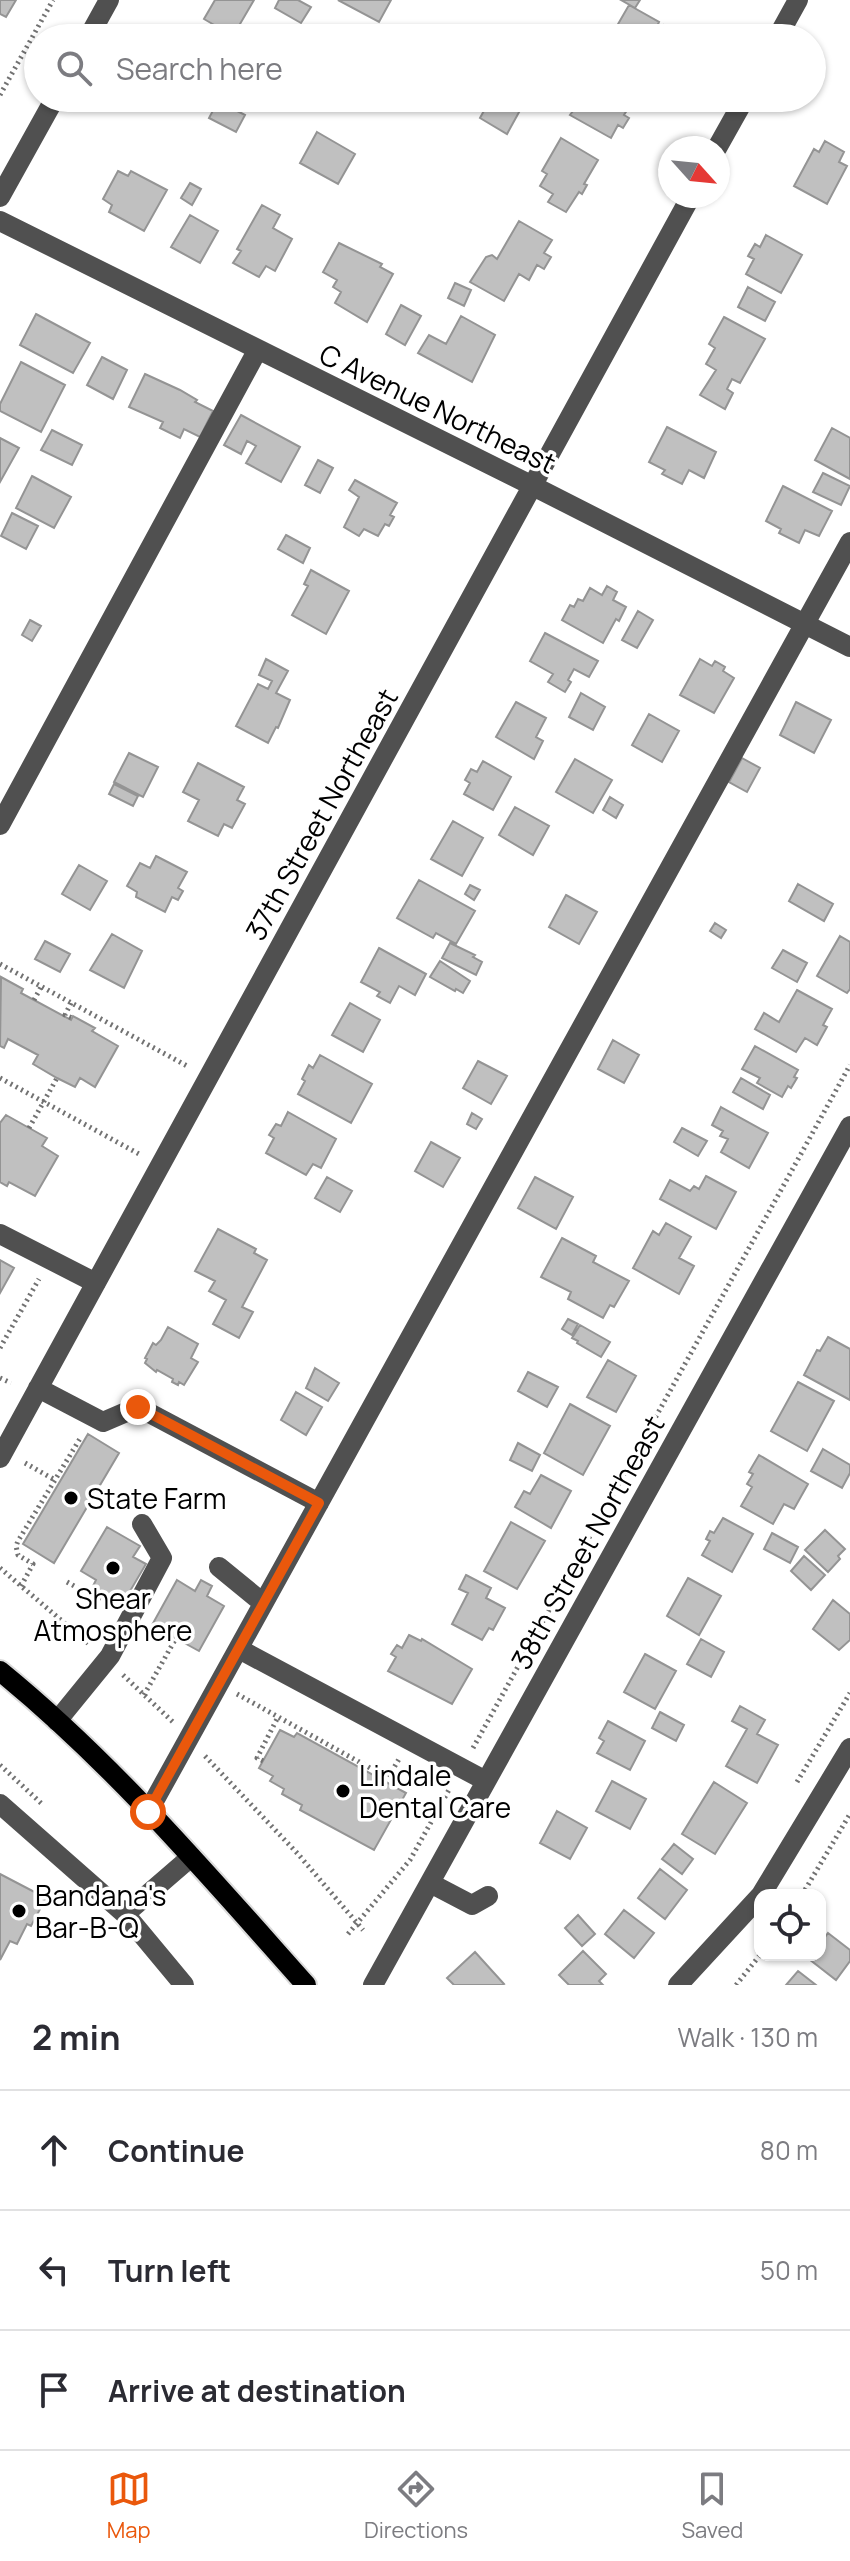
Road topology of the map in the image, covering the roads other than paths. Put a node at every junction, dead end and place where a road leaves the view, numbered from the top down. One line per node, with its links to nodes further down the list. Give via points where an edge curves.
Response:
1 (109, 0): 3 (street)
2 (798, 0): 4 (street)
3 (96, 24)
4 (785, 24)
5 (47, 112): 8 (street)
6 (737, 112): 7 (street)
7 (724, 136)
8 (0, 197)
9 (684, 208): 12 (street, 37th Street Northeast)
10 (0, 221): 11 (street, C Avenue Northeast)
11 (257, 351): 12 (street, C Avenue Northeast); 16 (street)
12 (533, 486): 14 (street, C Avenue Northeast); 19 (street, 37th Street Northeast)
13 (850, 542): 14 (street)
14 (805, 624): 15 (street, C Avenue Northeast); 22 (street)
15 (850, 647)
16 (0, 825)
17 (850, 1126): 30 (street, 38th Street Northeast)
18 (0, 1234): 19 (street)
19 (96, 1283): 20 (street, 37th Street Northeast)
20 (38, 1388): 21 (street, 37th Street Northeast); 22 (street, via 103,1422 138,1407)
21 (8, 1458)
22 (319, 1503): 25 (street)
23 (142, 1524): 28 (street, via 162,1558 110,1656)
24 (219, 1567): 25 (street)
25 (263, 1603): 26 (street)
26 (239, 1649): 30 (street); 32 (street)
27 (0, 1671): 28 (main road)
28 (57, 1721): 32 (main road)
29 (850, 1748): 35 (street)
30 (486, 1781): 34 (street, 38th Street Northeast)
31 (0, 1804): 38 (street)
32 (148, 1812): 33 (main road)
33 (191, 1857): 38 (street); 40 (main road)
34 (430, 1883): 36 (street, via 472,1905); 41 (street, 38th Street Northeast)
35 (764, 1889)
36 (488, 1896)
37 (754, 1903): 42 (street)
38 (125, 1914): 39 (street)
39 (184, 1985)
40 (306, 1985)
41 (373, 1985)
42 (678, 1985)

